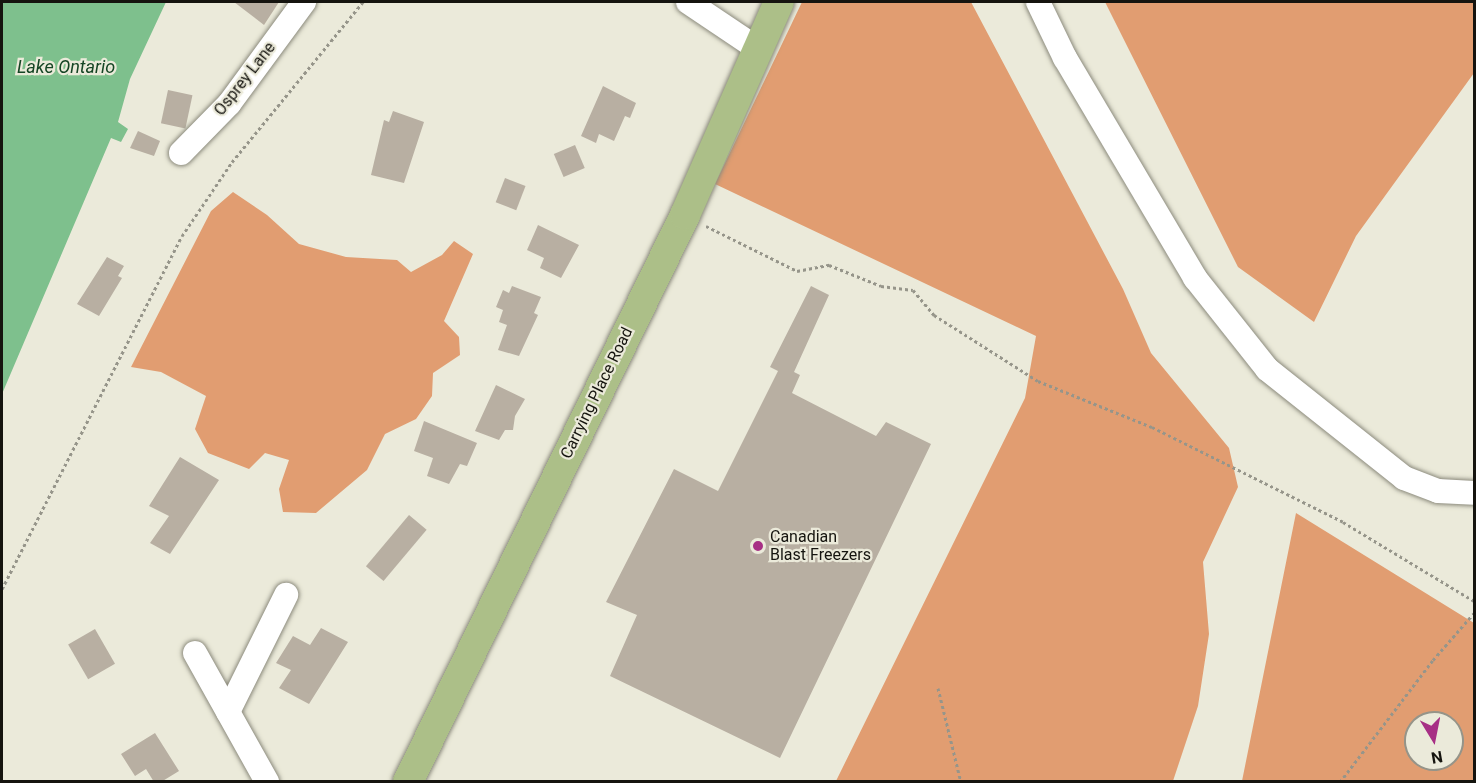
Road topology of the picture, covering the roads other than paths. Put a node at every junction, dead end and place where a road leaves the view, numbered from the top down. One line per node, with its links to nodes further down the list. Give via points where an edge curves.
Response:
1 (304, 2): 6 (street, Osprey Lane, via 229,104)
2 (688, 2): 5 (street)
3 (779, 2): 5 (main road, Carrying Place Road)
4 (1038, 2): 7 (street, via 1065,58 1195,278 1267,369 1404,478 1438,491)
5 (758, 50): 12 (main road, Carrying Place Road, via 685,215)
6 (181, 153)
7 (1474, 494)
8 (286, 595): 10 (street)
9 (195, 653): 10 (street)
10 (228, 712): 11 (street)
11 (267, 782)
12 (408, 782)

